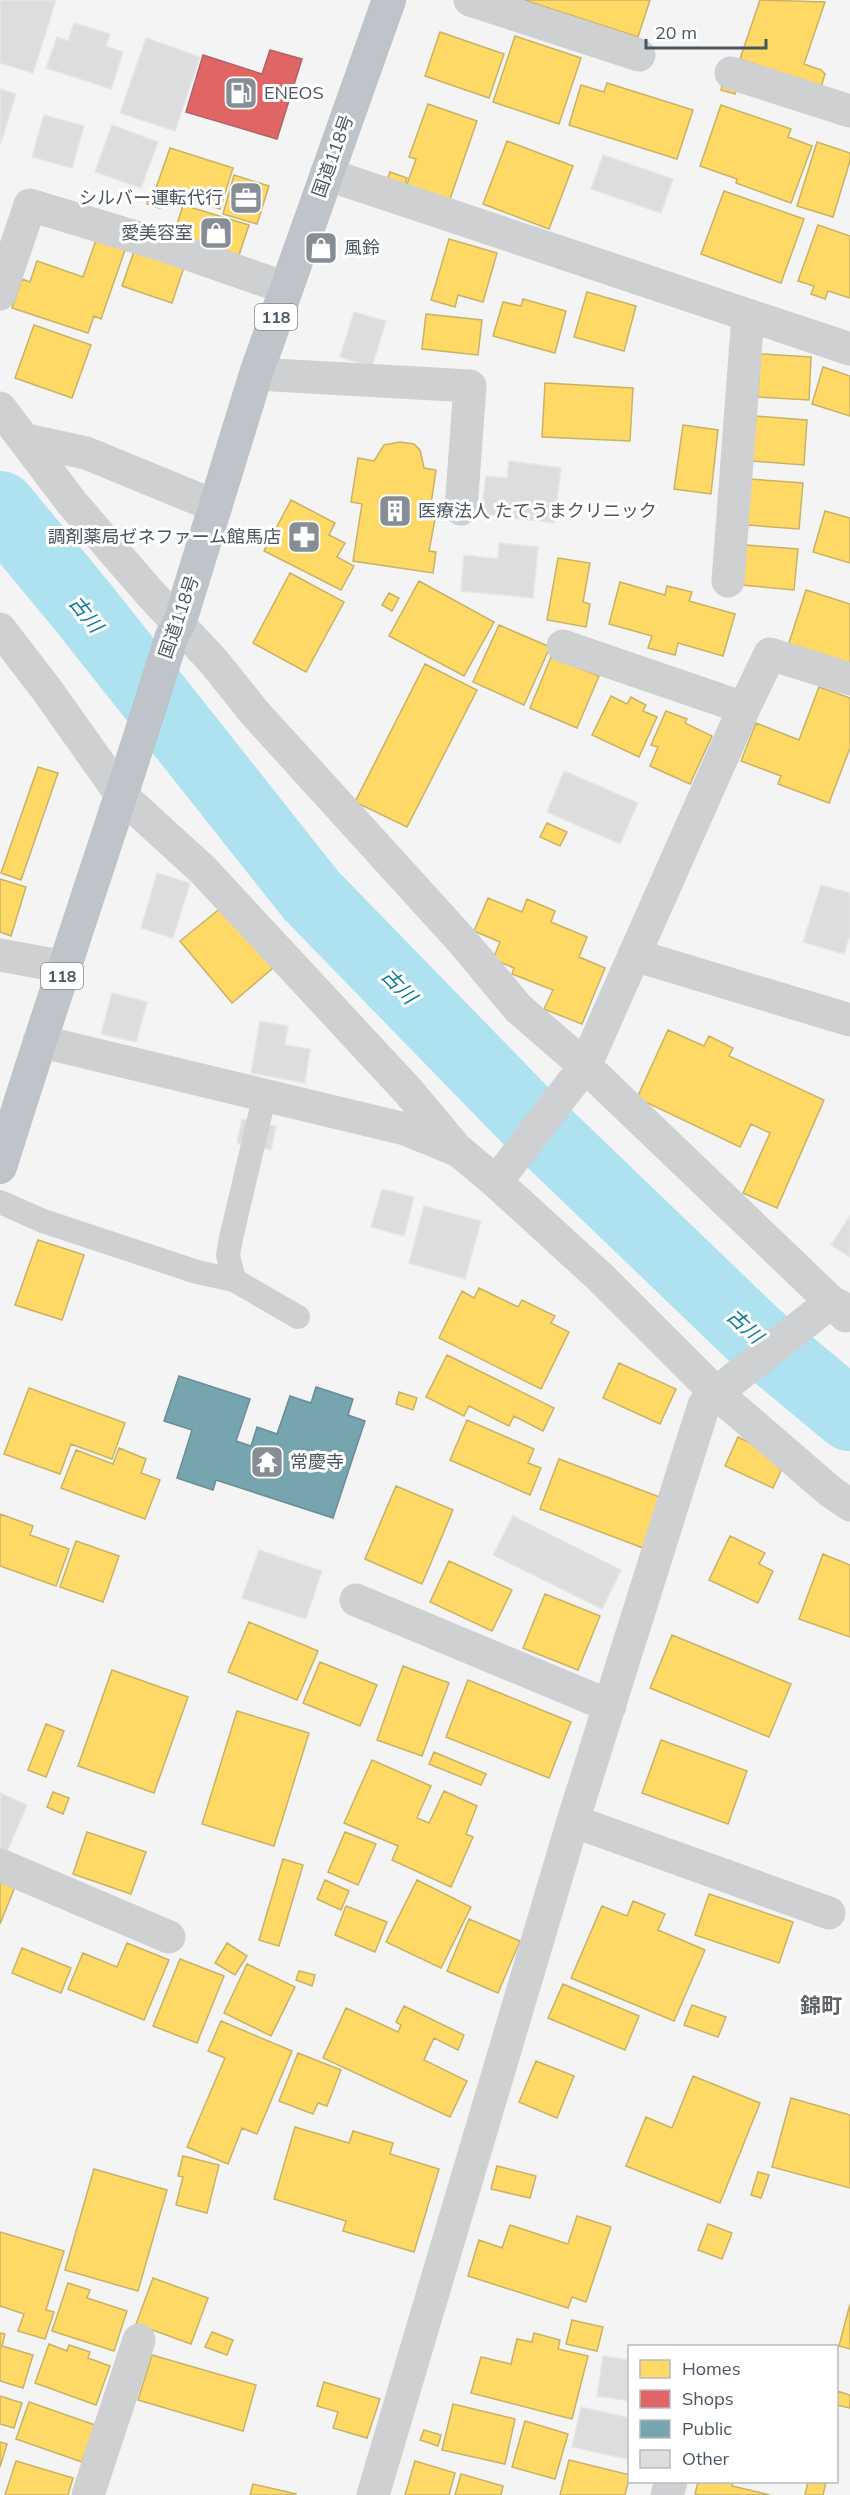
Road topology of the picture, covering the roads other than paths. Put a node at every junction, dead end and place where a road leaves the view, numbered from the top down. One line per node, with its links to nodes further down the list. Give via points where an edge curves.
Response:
1 (389, 0): 6 (highway, 国道118号 / 118)
2 (470, 0): 3 (street)
3 (639, 55)
4 (731, 73): 5 (street)
5 (850, 111)
6 (326, 174): 7 (highway, 国道118号 / 118); 9 (street)
7 (286, 288): 8 (street, via 30,205); 11 (highway, 国道118号 / 118)
8 (0, 294)
9 (748, 315): 10 (street); 16 (street)
10 (850, 349)
11 (256, 374): 14 (highway, 国道118号 / 118); 15 (street, via 470,386)
12 (0, 408): 13 (street)
13 (26, 440): 14 (street, via 86,453); 18 (street)
14 (215, 506): 18 (highway, 国道118号 / 118)
15 (461, 509)
16 (728, 581)
17 (0, 629): 22 (street)
18 (175, 630): 22 (highway, 国道118号 / 118); 28 (street, via 214,662 518,1008)
19 (563, 646): 21 (street)
20 (850, 679): 21 (street, via 770,654)
21 (744, 708): 24 (street)
22 (124, 790): 25 (highway, 国道118号 / 118); 30 (street, via 203,870)
23 (0, 955): 25 (street)
24 (634, 955): 26 (street); 28 (street)
25 (65, 967): 27 (highway, 国道118号 / 118)
26 (850, 1020)
27 (39, 1041): 29 (street); 31 (highway, 国道118号 / 118)
28 (585, 1066): 32 (street); 35 (street)
29 (265, 1094): 30 (street, via 405,1129); 34 (lane, via 228,1255)
30 (459, 1151): 32 (street)
31 (0, 1167)
32 (496, 1182): 37 (street, via 600,1276)
33 (0, 1202): 34 (lane, via 43,1221 142,1254)
34 (234, 1280): 36 (lane)
35 (844, 1311): 37 (street)
36 (298, 1317)
37 (716, 1393): 38 (street); 40 (street, via 704,1405)
38 (850, 1505)
39 (356, 1600): 40 (street)
40 (610, 1706): 41 (street)
41 (573, 1821): 43 (street); 47 (street)
42 (0, 1865): 44 (street)
43 (829, 1913)
44 (169, 1937)
45 (139, 2340): 46 (street)
46 (88, 2495)
47 (373, 2495)

